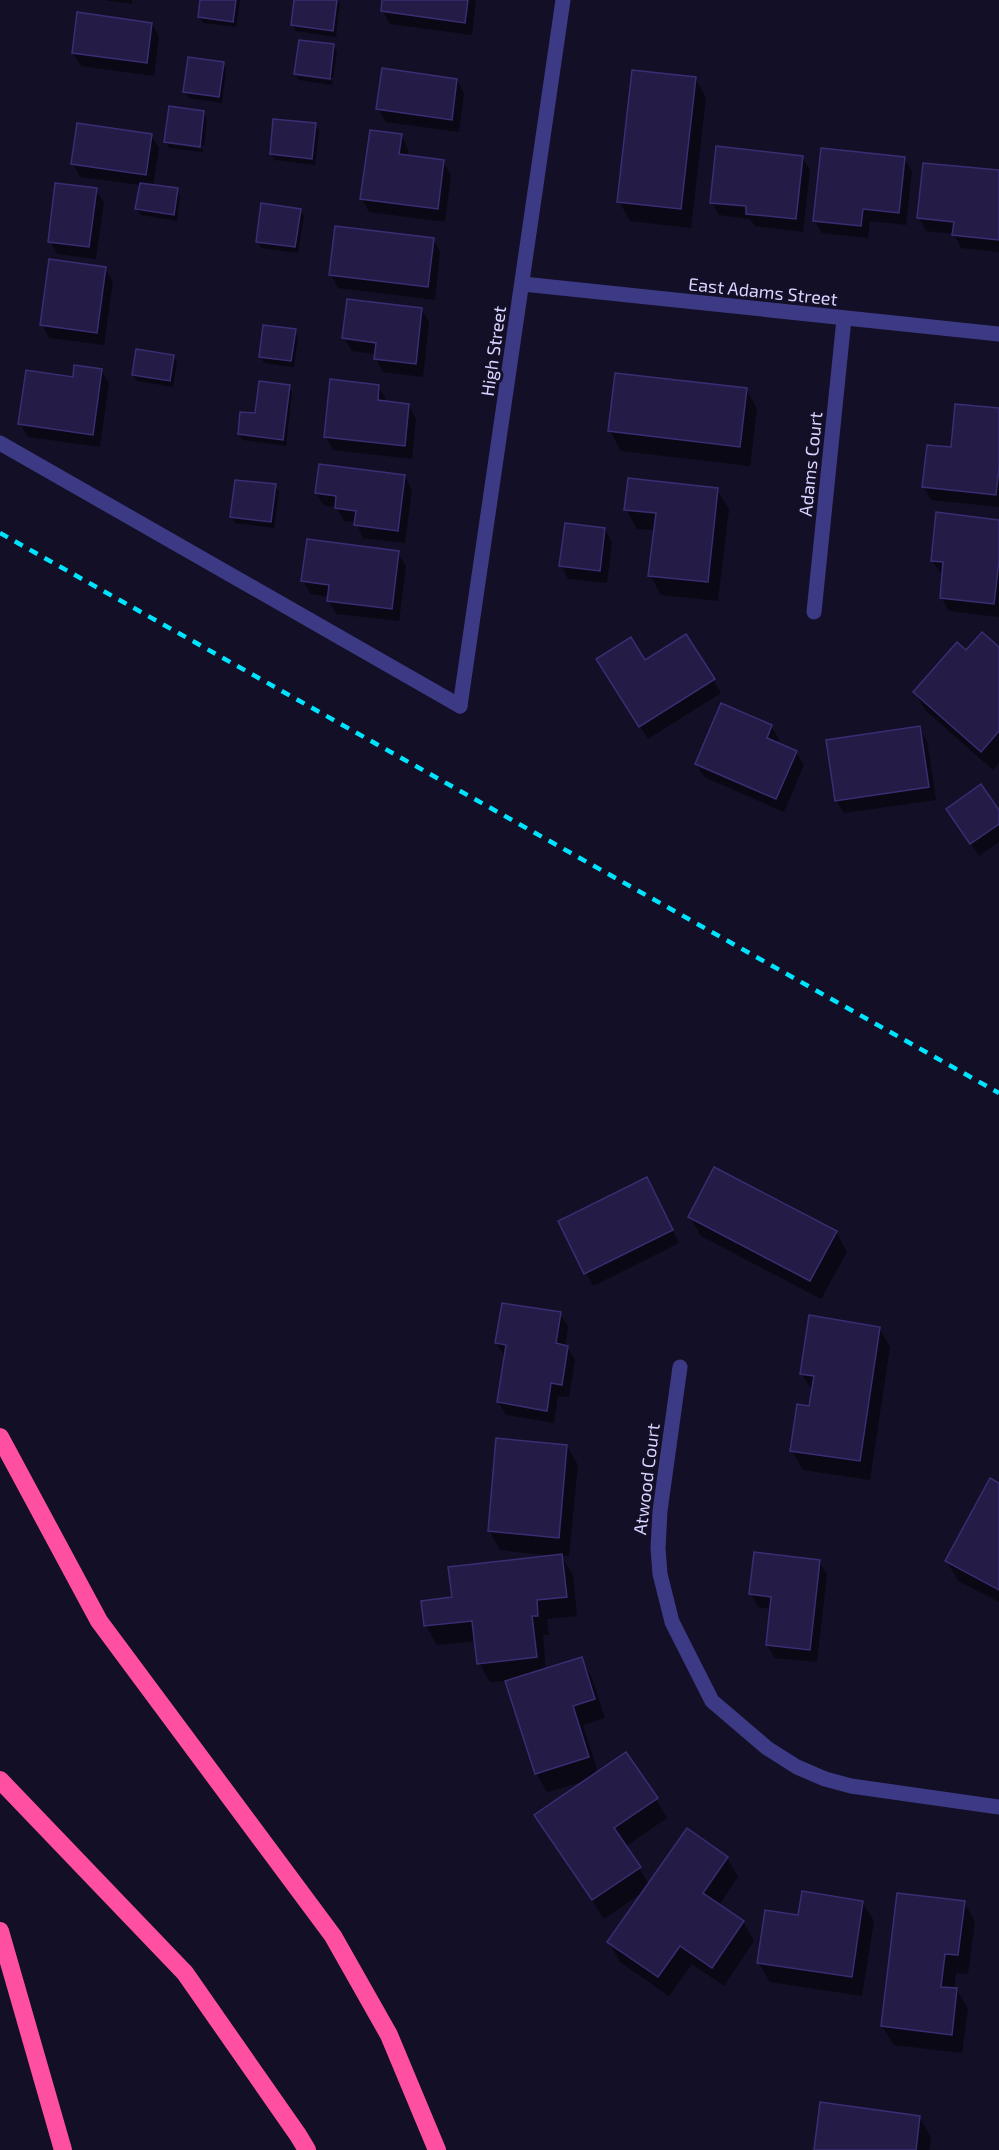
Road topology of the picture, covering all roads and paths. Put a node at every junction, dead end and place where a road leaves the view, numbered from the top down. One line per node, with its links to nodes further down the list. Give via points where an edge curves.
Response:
1 (563, 0): 2 (street, High Street)
2 (523, 284): 3 (street, East Adams Street); 5 (street, High Street, via 460,706)
3 (844, 319): 4 (street, East Adams Street); 6 (street, Adams Court)
4 (999, 334)
5 (0, 443)
6 (814, 612)
7 (680, 1367): 10 (street, Atwood Court, via 660,1511 660,1574 672,1622 712,1701 767,1748 825,1779)
8 (0, 1437): 14 (highway, via 99,1621 333,1936 390,2035)
9 (0, 1780): 13 (highway, via 185,1973)
10 (999, 1807)
11 (0, 1931): 12 (highway)
12 (63, 2150)
13 (307, 2150)
14 (437, 2150)

